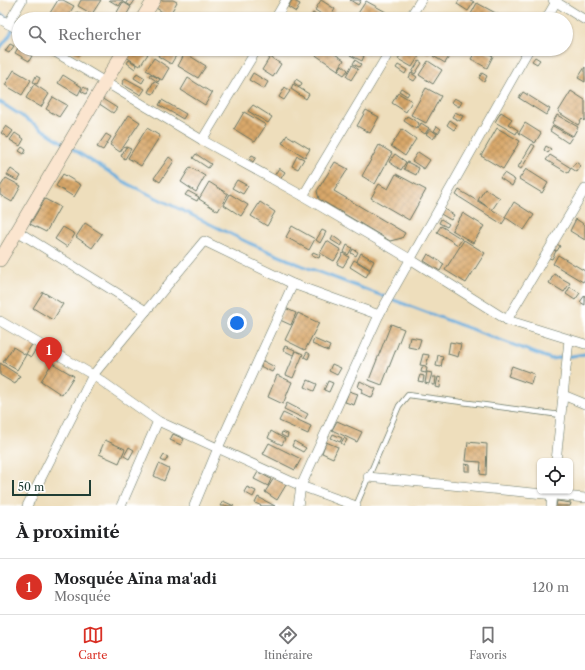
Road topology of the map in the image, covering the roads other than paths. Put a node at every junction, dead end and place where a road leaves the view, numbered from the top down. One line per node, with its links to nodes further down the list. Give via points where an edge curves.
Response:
1 (22, 0): 6 (street)
2 (154, 0): 7 (street)
3 (286, 0): 8 (street)
4 (421, 0): 9 (street)
5 (555, 1): 10 (street); 11 (street)
6 (16, 12)
7 (146, 12)
8 (279, 12)
9 (413, 12)
10 (550, 12)
11 (572, 12)
12 (573, 12): 13 (street)
13 (585, 20)
14 (62, 56): 19 (street)
15 (121, 56): 19 (street)
16 (253, 56): 20 (street)
17 (387, 56): 22 (street)
18 (525, 56): 24 (street)
19 (105, 82): 20 (street); 23 (street)
20 (202, 140): 22 (street)
21 (585, 189): 29 (street)
22 (303, 196): 24 (street)
23 (17, 231): 25 (street); 27 (street)
24 (410, 259): 28 (street); 29 (street)
25 (0, 260)
26 (293, 284): 27 (street, via 204,241); 28 (street); 38 (street)
27 (146, 311): 33 (street)
28 (379, 315): 41 (street)
29 (507, 320): 31 (street)
30 (0, 321): 33 (street)
31 (569, 340): 32 (street); 34 (street)
32 (585, 344)
33 (93, 375): 37 (street); 46 (street)
34 (563, 395): 35 (street); 36 (street)
35 (585, 404)
36 (561, 415): 39 (street); 40 (lane, via 408,395 399,406)
37 (158, 421): 38 (street); 47 (street)
38 (218, 448): 41 (street); 48 (street)
39 (556, 458)
40 (368, 477): 42 (street); 50 (lane)
41 (301, 486): 49 (street); 50 (street)
42 (537, 492)
43 (552, 494): 51 (street)
44 (559, 494): 45 (street)
45 (585, 498)
46 (27, 506)
47 (121, 506)
48 (194, 506)
49 (298, 506)
50 (356, 506)
51 (551, 506)

